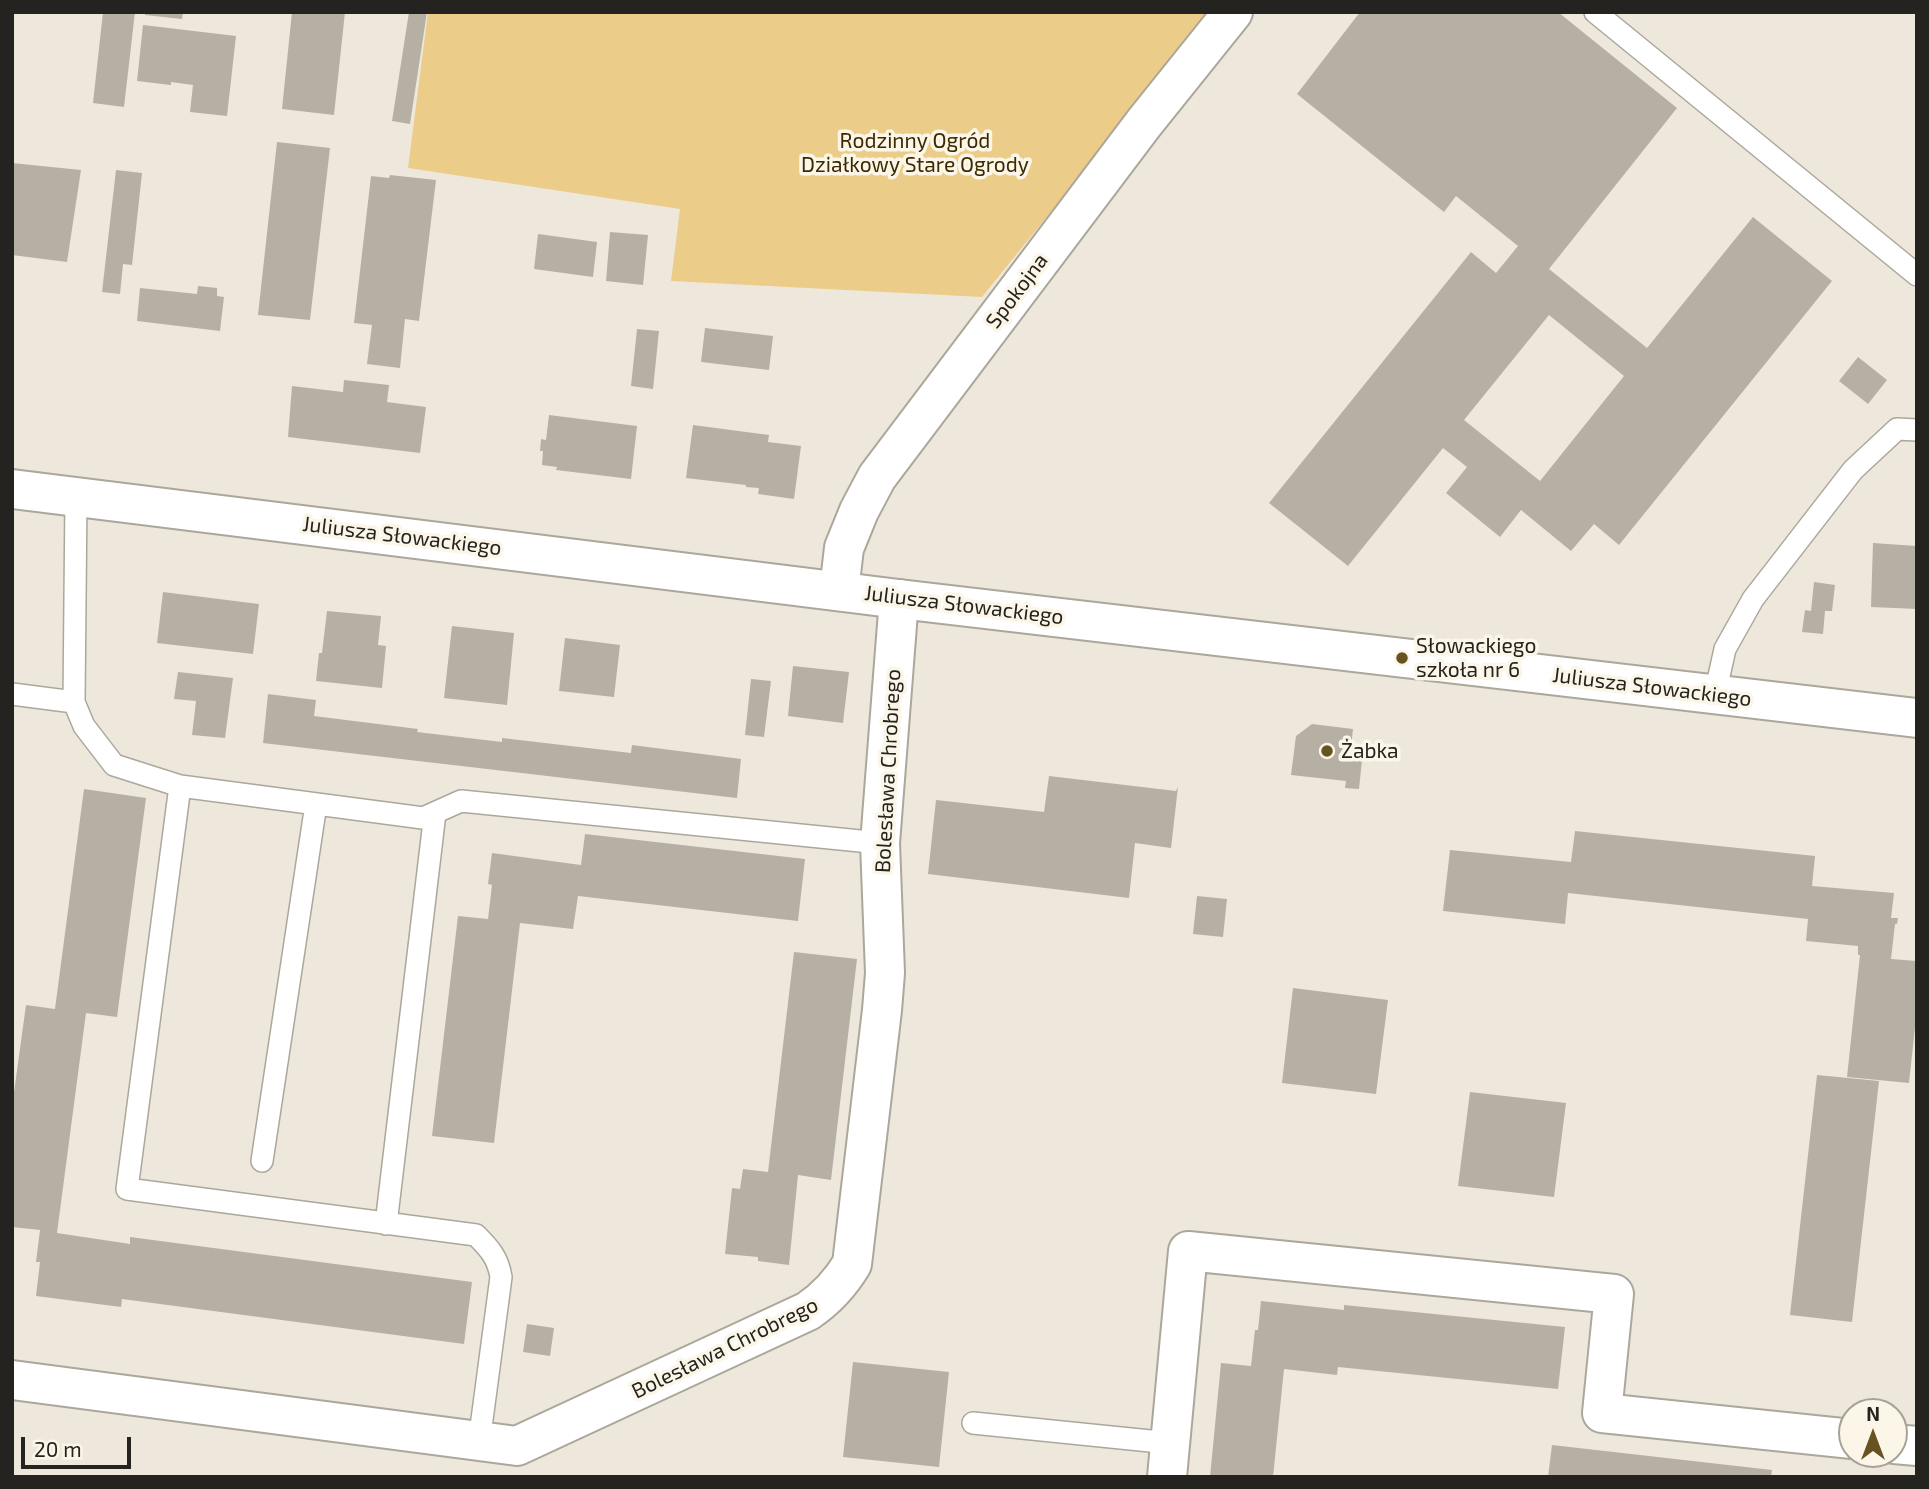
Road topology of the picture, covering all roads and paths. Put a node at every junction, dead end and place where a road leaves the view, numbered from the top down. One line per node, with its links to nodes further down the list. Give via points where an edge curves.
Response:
1 (1234, 12): 7 (street, Spokojna, via 1144,122 877,477 845,548)
2 (1595, 12): 3 (lane)
3 (1917, 275)
4 (1917, 430): 10 (lane, via 1897,429 1853,470 1753,599 1725,649)
5 (12, 489): 6 (street, Juliusza Słowackiego)
6 (76, 496): 7 (street, Juliusza Słowackiego); 11 (lane)
7 (839, 591): 8 (street, Juliusza Słowackiego)
8 (899, 599): 10 (street, Juliusza Słowackiego); 16 (street, Bolesława Chrobrego)
9 (12, 694): 11 (lane)
10 (1715, 694): 12 (street, Juliusza Słowackiego)
11 (74, 702): 13 (lane, via 84,726 114,765)
12 (1917, 718)
13 (180, 786): 14 (lane); 18 (lane, via 127,1189)
14 (316, 804): 15 (lane, via 423,818); 17 (lane)
15 (435, 813): 16 (lane, via 461,801); 18 (lane)
16 (880, 843): 22 (street, Bolesława Chrobrego, via 886,974 883,1010 852,1264 840,1283 808,1311 517,1446)
17 (262, 1161)
18 (386, 1224): 22 (lane, via 477,1235 499,1262)
19 (12, 1380): 22 (street, Bolesława Chrobrego)
20 (973, 1423): 23 (lane)
21 (1838, 1438): 23 (street, via 1602,1413 1614,1294 1188,1251)
22 (479, 1441)
23 (1168, 1460)

